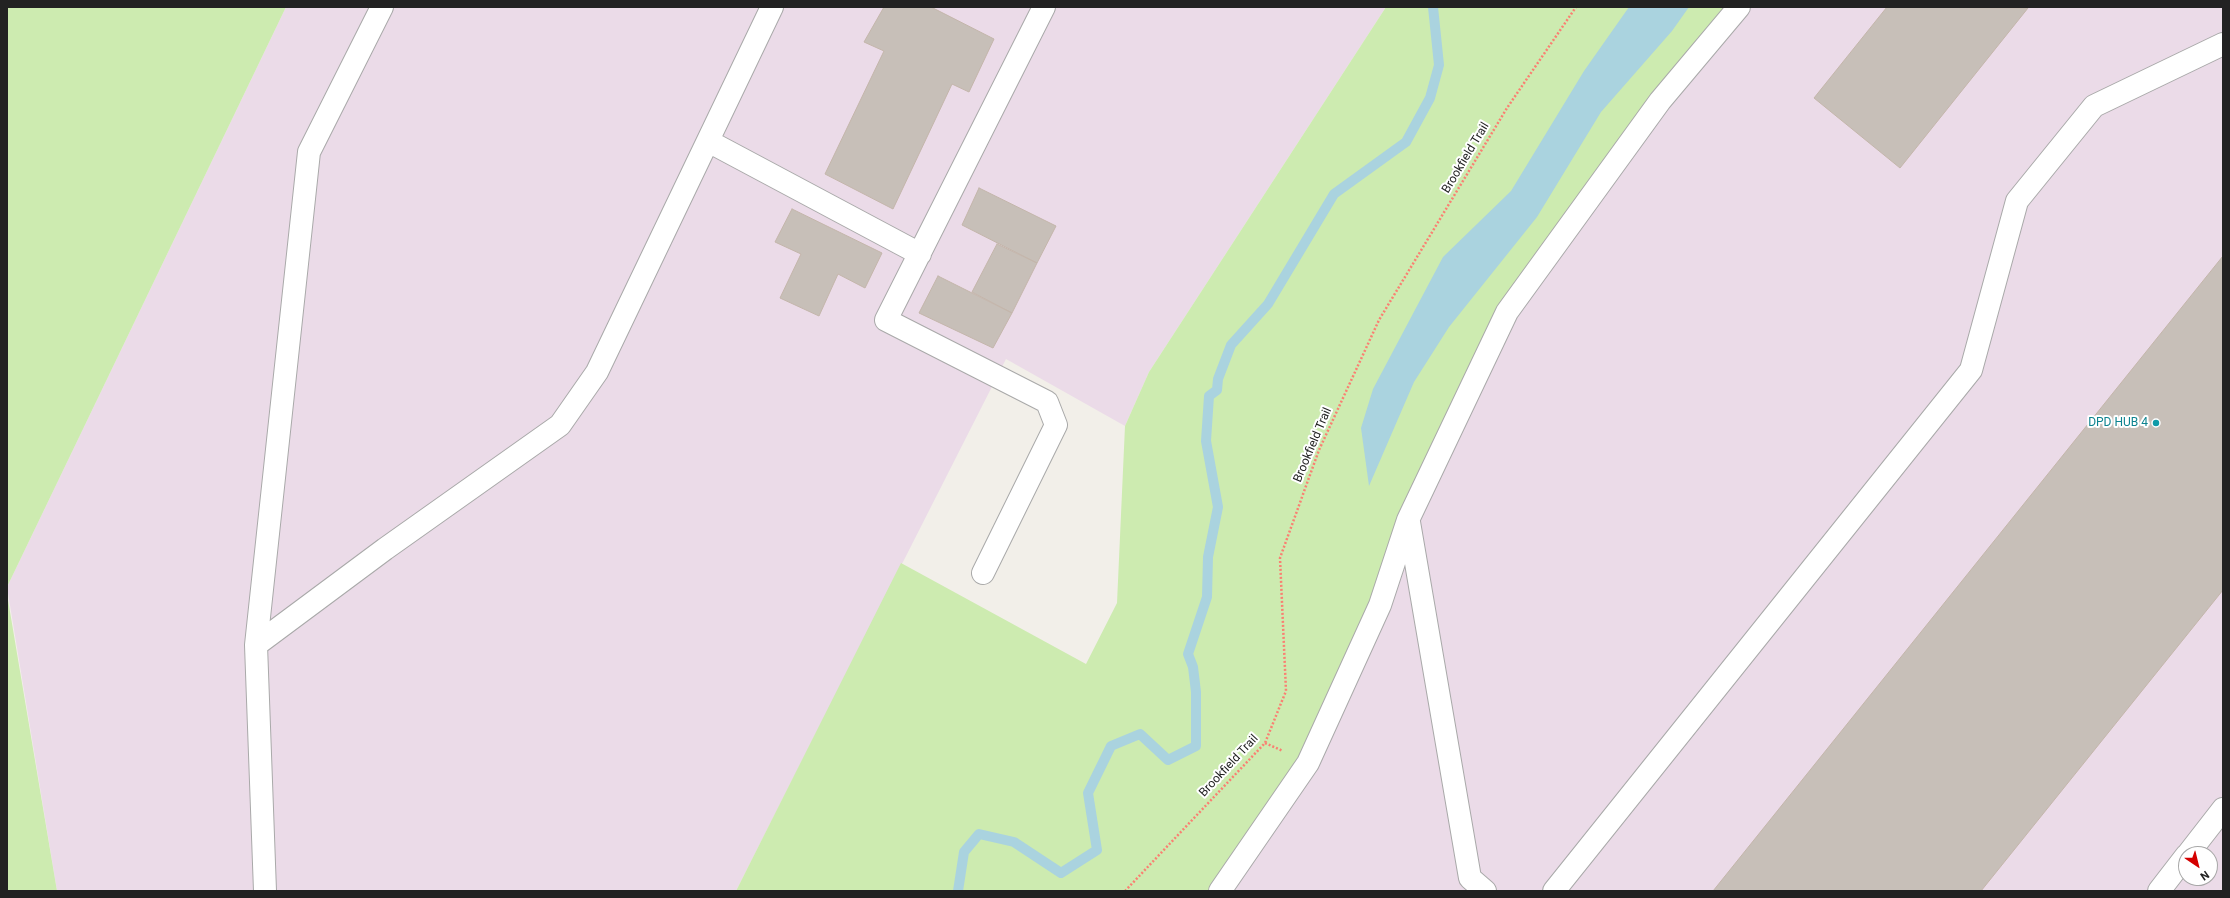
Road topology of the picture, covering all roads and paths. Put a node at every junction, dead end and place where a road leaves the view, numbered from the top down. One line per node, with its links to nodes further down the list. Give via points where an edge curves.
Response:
1 (382, 7): 11 (street, via 309,152)
2 (772, 7): 7 (street)
3 (1044, 7): 8 (street)
4 (1576, 7): 16 (path, Brookfield Trail, via 1507,108 1379,320 1319,450 1280,558 1286,691 1265,743)
5 (1739, 7): 9 (street, via 1660,101 1506,312)
6 (2223, 44): 19 (street, via 2094,106 2017,201 1971,370)
7 (708, 141): 8 (street); 11 (street, via 597,372 560,425 385,549)
8 (920, 254): 10 (street, via 886,320 1047,402 1056,425)
9 (1408, 520): 17 (street, via 1380,605 1308,763); 18 (street, via 1470,878)
10 (983, 573)
11 (256, 645): 15 (street)
12 (2223, 809): 13 (street)
13 (2194, 846)
14 (2178, 867): 20 (street)
15 (265, 891)
16 (1125, 891)
17 (1220, 891)
18 (1485, 891)
19 (1554, 891)
20 (2159, 891)

